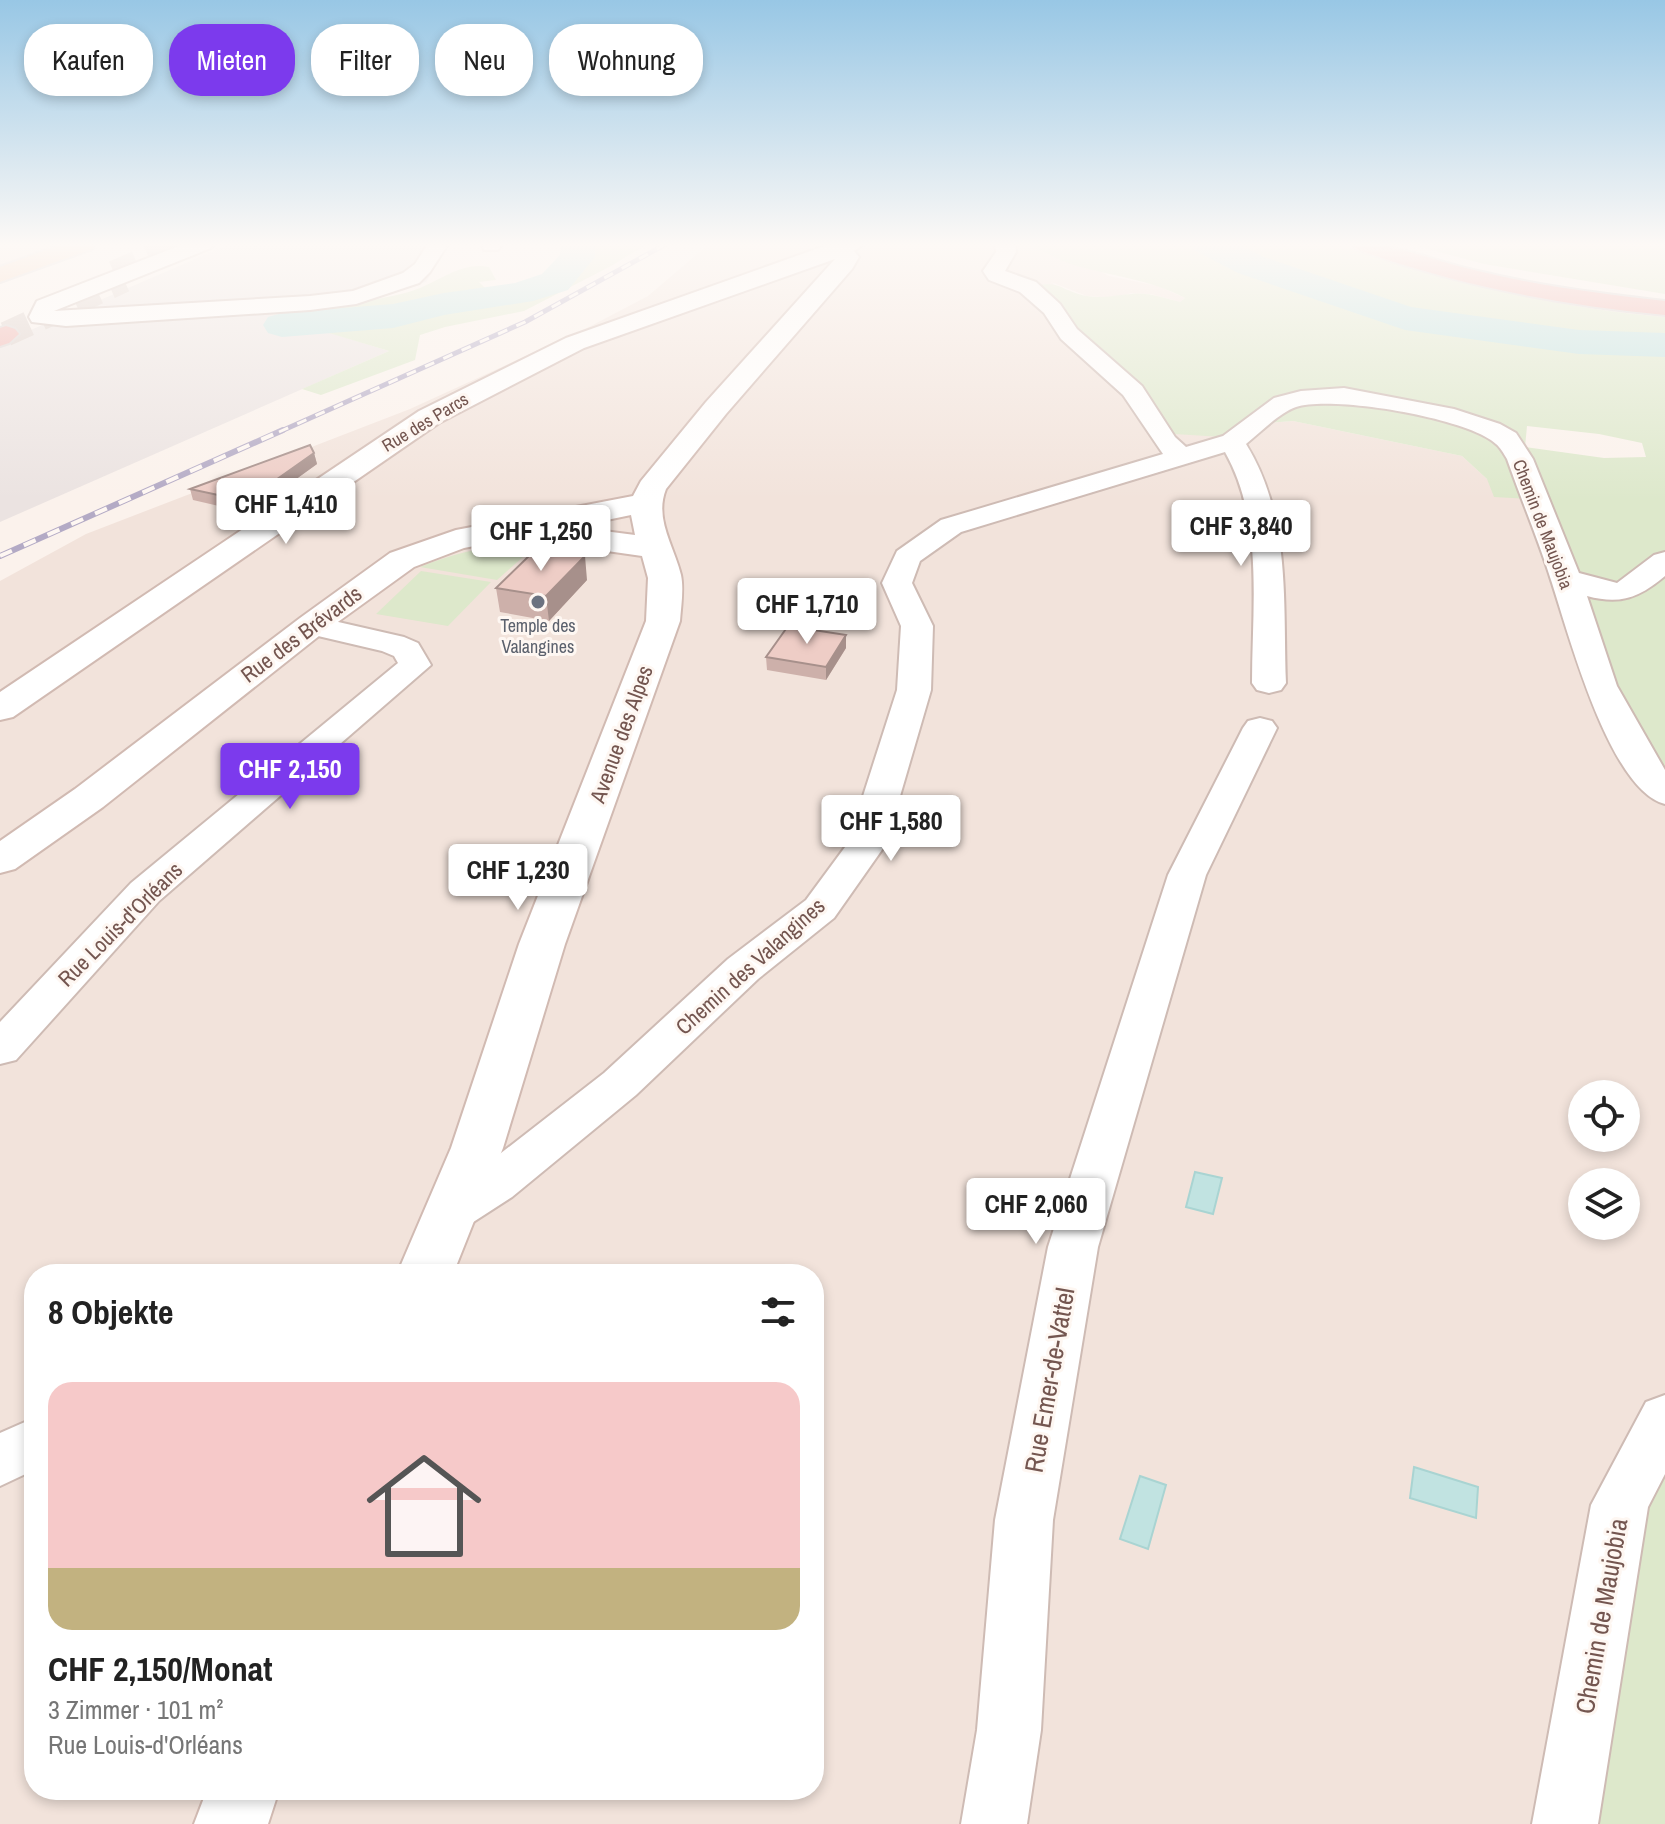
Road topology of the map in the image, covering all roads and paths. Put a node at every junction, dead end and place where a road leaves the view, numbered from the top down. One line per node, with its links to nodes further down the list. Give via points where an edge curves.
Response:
1 (615, 329): 12 (main road, Rue des Parcs, via 575,343 429,417)
2 (786, 329): 6 (main road, via 716,408)
3 (1066, 329): 5 (street, via 1133,391 1165,442)
4 (1232, 442): 5 (street, Chemin de Maujobia); 10 (street, Chemin de Maujobia, via 1283,403 1324,395 1412,406 1481,425 1507,439 1520,459); 23 (street, Rue Emer-de-Vattel, via 1248,463 1268,547 1265,706 1187,875 1073,1247 1024,1520 1009,1730)
5 (1182, 458): 16 (street, Chemin des Valangines, via 951,526 907,557 897,583 917,626 914,690 867,844 820,909 743,969 620,1084 495,1184)
6 (645, 503): 7 (main road, Rue des Brévards); 8 (main road, Avenue des Alpes)
7 (519, 528): 8 (main road); 11 (main road, Rue des Brévards, via 456,540 402,560)
8 (656, 548): 16 (main road, Avenue des Alpes, via 665,578 663,621 542,944 477,1148)
9 (1665, 561): 10 (street, via 1620,594)
10 (1566, 579): 13 (street, Chemin de Maujobia, via 1600,686 1642,766)
11 (312, 625): 14 (main road, Rue des Brévards, via 89,798); 15 (street, Rue Louis-d'Orléans, via 393,644 407,650 415,665 145,892)
12 (0, 709)
13 (1665, 793)
14 (0, 860)
15 (0, 1049)
16 (447, 1215): 17 (main road, Avenue des Alpes)
17 (426, 1264)
18 (1665, 1419): 24 (street, Chemin de Maujobia, via 1620,1505)
19 (24, 1448): 20 (street)
20 (0, 1461)
21 (239, 1800): 22 (main road)
22 (231, 1824)
23 (994, 1824)
24 (1565, 1824)

